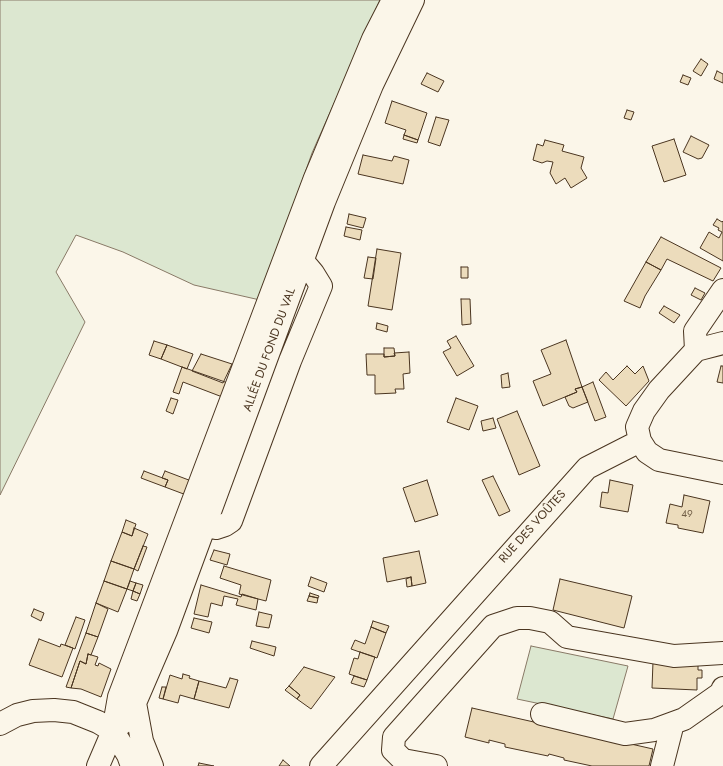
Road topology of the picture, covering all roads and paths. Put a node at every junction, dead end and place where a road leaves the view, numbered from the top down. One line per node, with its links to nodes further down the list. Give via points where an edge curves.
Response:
1 (393, 0): 18 (street, via 373,39 315,178 119,697)
2 (413, 0): 3 (street, ALLÉE DU FOND DU VAL, via 372,85)
3 (302, 260): 7 (street, ALLÉE DU FOND DU VAL); 8 (street, via 320,286)
4 (723, 290): 6 (street, via 695,331)
5 (723, 343): 6 (street)
6 (696, 350): 9 (street, via 659,390 644,411 637,427)
7 (269, 352): 8 (street); 11 (street, ALLÉE DU FOND DU VAL)
8 (290, 361): 11 (street, via 231,521 216,528)
9 (640, 441): 10 (street, via 647,452 659,460); 22 (street, RUE DES VOÛTES, via 587,468)
10 (723, 473)
11 (205, 526): 14 (street, ALLÉE DU FOND DU VAL, via 166,631)
12 (723, 653): 23 (street, via 674,656 567,637 550,622 530,618 517,618 493,626 394,737 393,750 403,760)
13 (723, 688): 16 (street, via 720,693 684,719)
14 (134, 703): 18 (street, ALLÉE DU FOND DU VAL, via 125,721); 21 (street, via 142,741)
15 (542, 714): 16 (street, via 625,734 654,730)
16 (673, 723): 24 (street)
17 (0, 724): 18 (street, via 17,715 54,710 73,712)
18 (113, 731): 19 (street); 20 (street)
19 (98, 766)
20 (132, 766)
21 (152, 766)
22 (321, 766)
23 (436, 766)
24 (662, 766)

